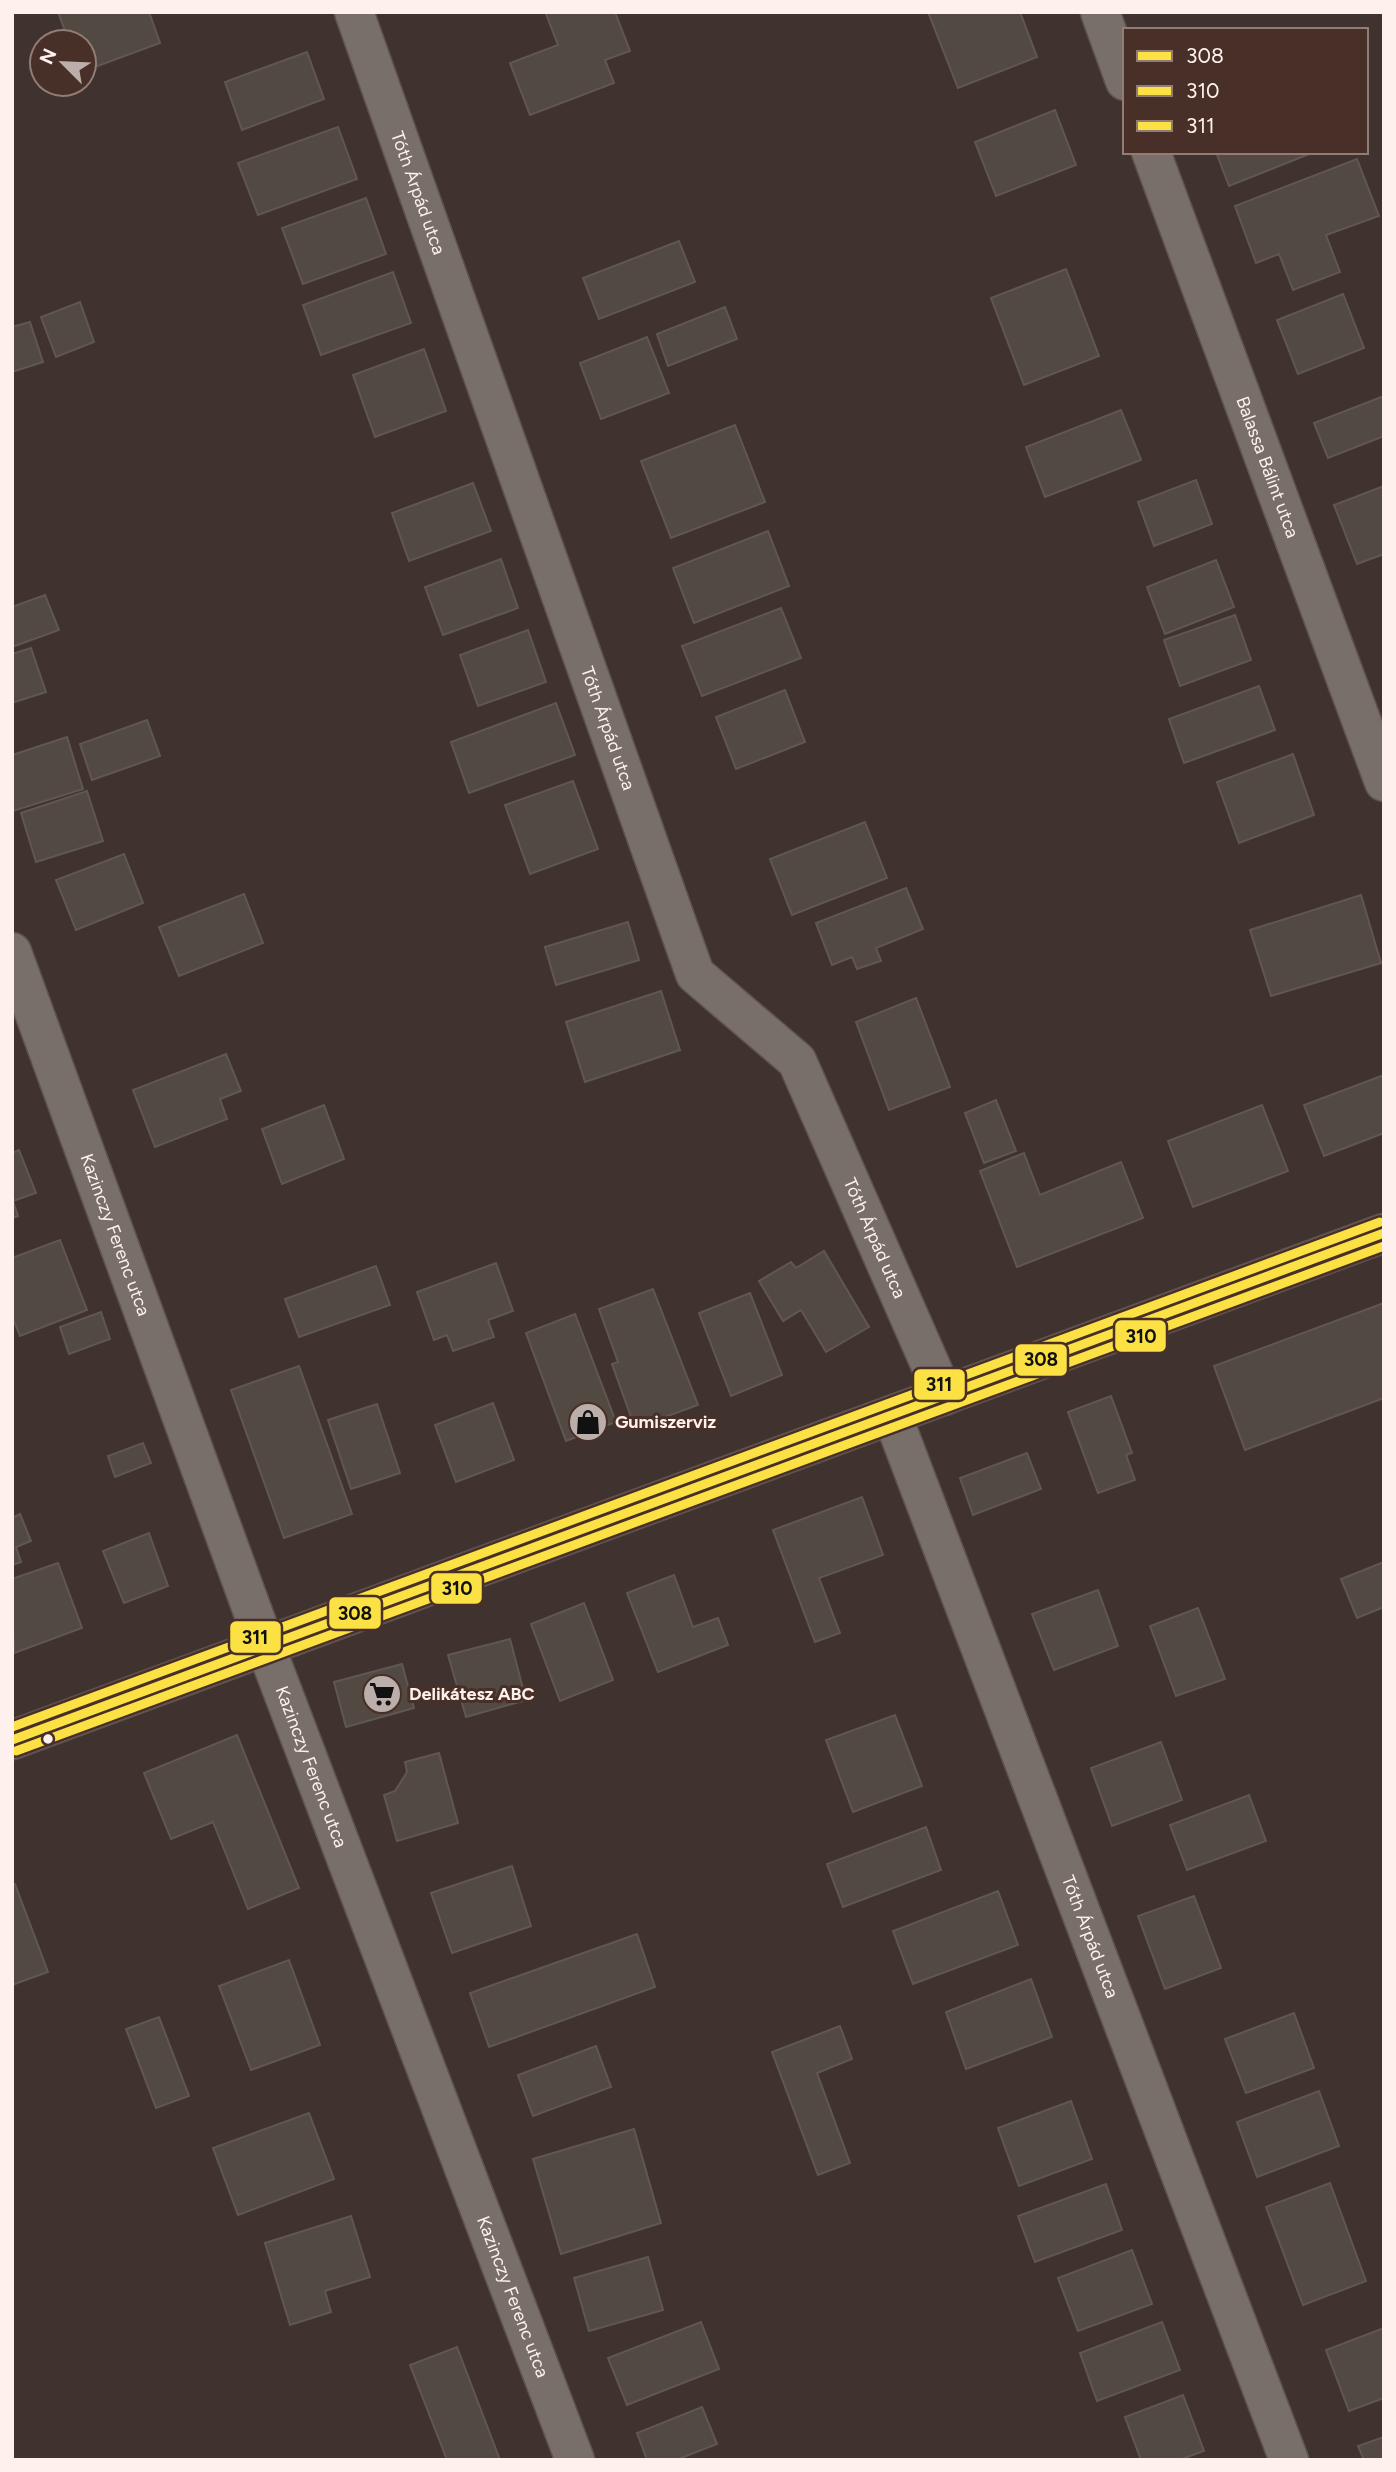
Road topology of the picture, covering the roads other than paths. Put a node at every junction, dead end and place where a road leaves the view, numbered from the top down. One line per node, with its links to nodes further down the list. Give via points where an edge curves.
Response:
1 (354, 12): 8 (street, Tóth Árpád utca, via 695,974 797,1061)
2 (1100, 12): 3 (street)
3 (1123, 75)
4 (1152, 154): 5 (street, Balassa Bálint utca)
5 (1384, 782)
6 (12, 952): 10 (street, Kazinczy Ferenc utca)
7 (1384, 1233): 8 (street)
8 (944, 1396): 9 (street)
9 (892, 1415): 10 (street); 13 (street, Tóth Árpád utca)
10 (266, 1648): 11 (street); 12 (street, Kazinczy Ferenc utca)
11 (12, 1740)
12 (575, 2460)
13 (1289, 2460)

